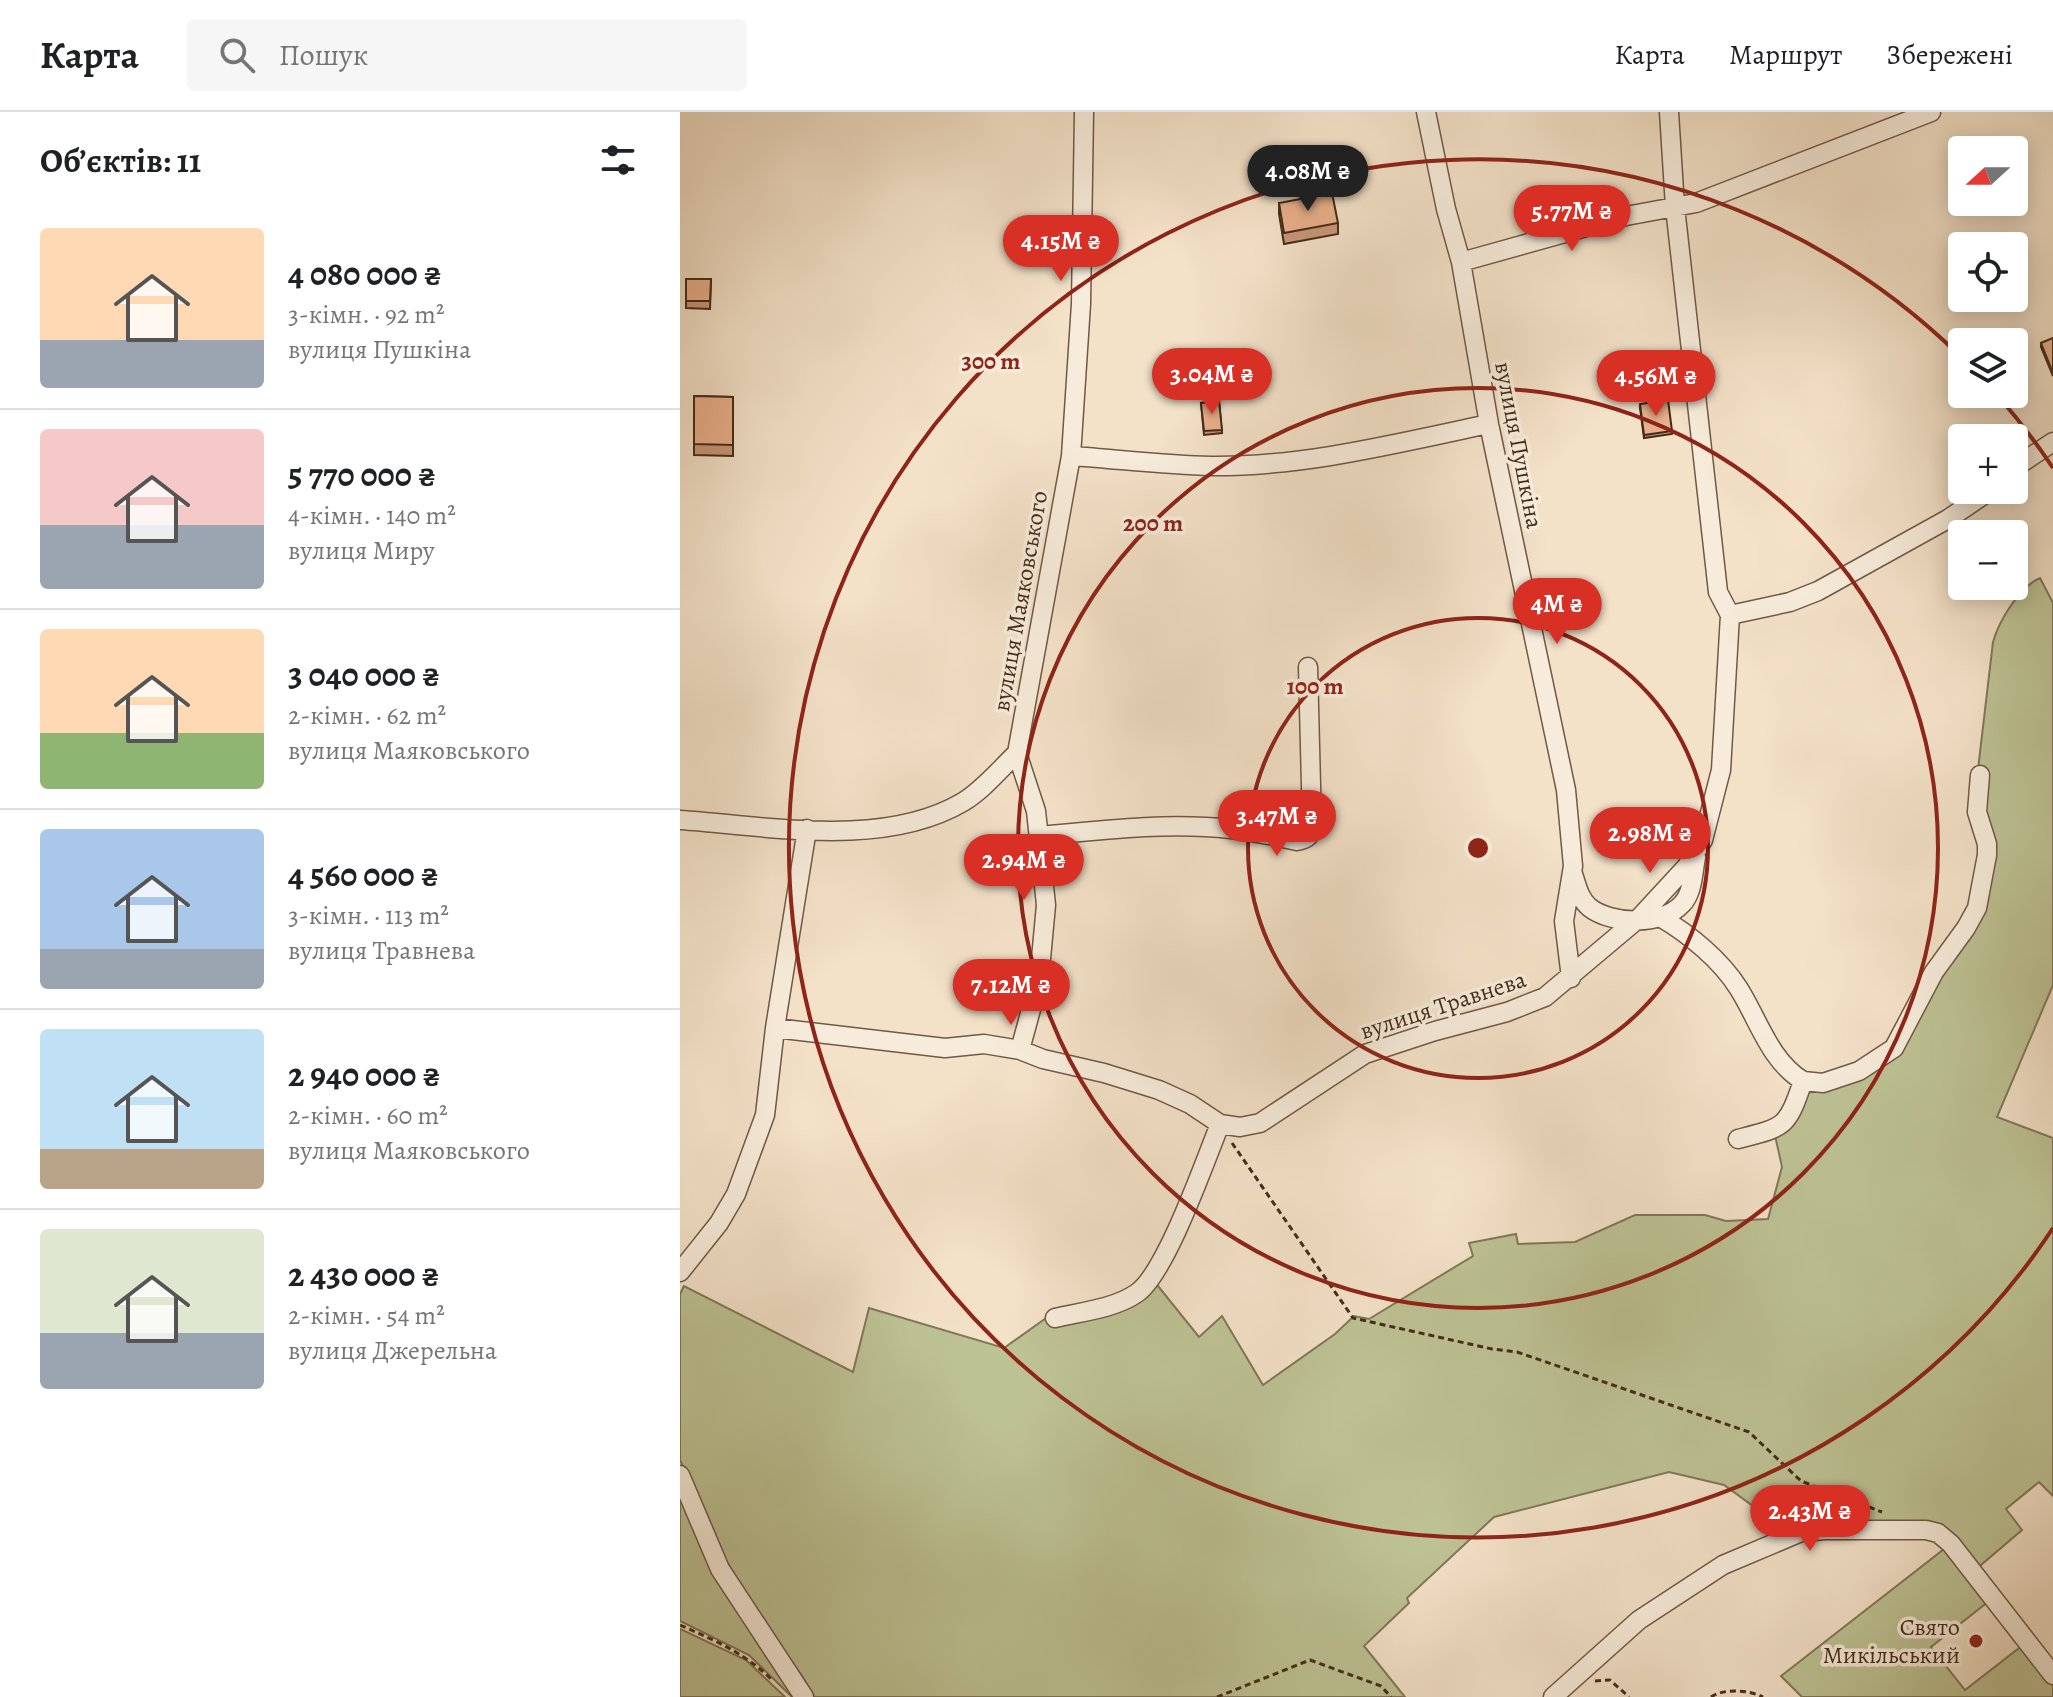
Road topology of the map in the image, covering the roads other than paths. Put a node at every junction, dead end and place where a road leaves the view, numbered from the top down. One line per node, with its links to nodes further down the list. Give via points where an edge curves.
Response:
1 (1084, 112): 9 (street, вулиця Маяковського, via 1081,304)
2 (1426, 112): 6 (street, вулиця Пушкіна)
3 (1669, 112): 5 (street, вулиця Травнева)
4 (1931, 112): 5 (street)
5 (1675, 207): 6 (street); 12 (street, вулиця Травнева, via 1718,592)
6 (1461, 262): 7 (street, вулиця Пушкіна)
7 (1489, 424): 9 (street, via 1328,455 1245,464); 20 (street, вулиця Пушкіна, via 1566,790)
8 (2053, 442): 10 (street)
9 (1071, 456): 14 (street, вулиця Маяковського)
10 (2028, 459)
11 (1970, 504): 12 (street, via 1818,591)
12 (1730, 615): 19 (street, вулиця Травнева, via 1721,770)
13 (1308, 667): 18 (street, via 1312,825 1305,840 1206,827)
14 (1017, 753): 17 (street, via 965,800 938,813 886,827); 18 (street, вулиця Маяковського)
15 (1980, 775): 26 (street, via 1977,812 1987,855 1977,908 1966,928 1934,972 1894,1048 1859,1071 1823,1083)
16 (680, 820): 17 (street)
17 (807, 829): 24 (street)
18 (1040, 836): 25 (street, вулиця Маяковського, via 1046,905 1043,943)
19 (1698, 851): 21 (street, via 1688,895 1682,905); 22 (street, вулиця Травнева)
20 (1572, 873): 22 (street, via 1590,907 1618,919); 23 (street, вулиця Пушкіна, via 1564,921)
21 (1660, 917): 22 (street); 26 (street, via 1682,930 1724,970 1781,1063)
22 (1639, 918): 23 (street, вулиця Травнева)
23 (1571, 978): 27 (street, вулиця Травнева, via 1545,997 1507,1012 1365,1054 1260,1123)
24 (775, 1028): 25 (street, via 945,1048 984,1044); 29 (street, via 765,1115 752,1157 719,1223)
25 (1020, 1050): 27 (street, via 1159,1090)
26 (1803, 1081): 28 (street, via 1787,1121)
27 (1220, 1124): 30 (street, via 1174,1235 1145,1286 1121,1301)
28 (1738, 1139)
29 (680, 1272)
30 (1055, 1318)
31 (680, 1475): 33 (street, via 720,1569)
32 (2053, 1675): 34 (street, via 1938,1533 1826,1530 1801,1532 1723,1565 1639,1620)
33 (804, 1697)
34 (1553, 1697)

